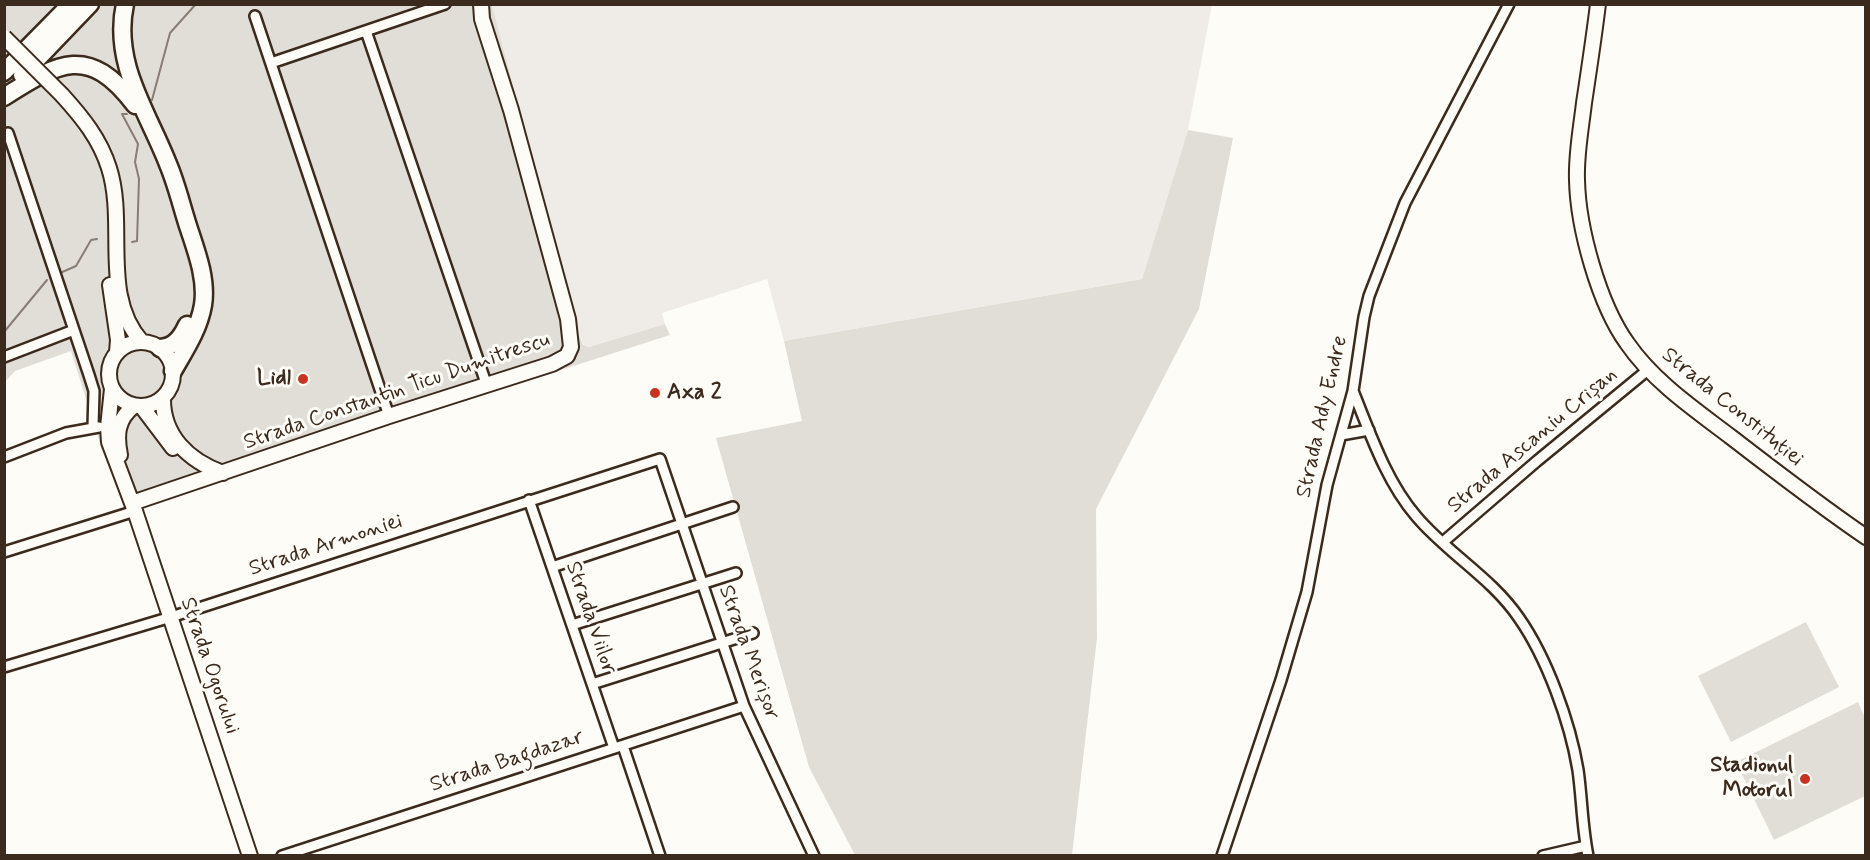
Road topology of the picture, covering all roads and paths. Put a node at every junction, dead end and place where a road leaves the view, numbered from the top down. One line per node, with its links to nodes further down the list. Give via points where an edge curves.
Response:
1 (90, 4): 14 (highway)
2 (125, 4): 17 (highway, via 124,57 129,78)
3 (445, 4): 9 (street)
4 (481, 4): 27 (street, Strada Constantin Ticu Dumitrescu, via 572,341 570,352 563,359)
5 (1509, 4): 29 (street, Strada Ady Endre, via 1405,203 1364,317)
6 (1598, 4): 25 (street, Strada Constituției, via 1577,162 1580,207 1592,259 1613,319 1627,344)
7 (71, 5): 11 (highway); 13 (highway)
8 (255, 16): 12 (street)
9 (366, 31): 12 (street); 27 (street)
10 (4, 37): 19 (street, bridge, via 90,129 104,154 113,183)
11 (4, 55)
12 (271, 63): 32 (street)
13 (4, 72)
14 (4, 91)
15 (4, 97): 17 (highway, via 48,70 66,65 87,66 119,85)
16 (8, 133): 20 (street)
17 (155, 136): 18 (highway)
18 (184, 213): 22 (highway, via 195,272 195,298 179,338); 26 (highway, via 201,272 204,298 199,323)
19 (116, 217): 21 (street, via 119,291 126,319); 23 (street, via 110,278)
20 (74, 330): 24 (street); 33 (street, via 94,391)
21 (142, 342): 22 (street); 23 (street)
22 (160, 348): 26 (street)
23 (117, 352): 28 (street, via 110,366)
24 (4, 357)
25 (1649, 369): 45 (street, Strada Constituției, via 1693,408); 46 (street, Strada Ascaniu Crișan)
26 (173, 371): 30 (street)
27 (487, 386): 32 (street, Strada Constantin Ticu Dumitrescu)
28 (112, 389): 31 (street, via 119,398); 34 (street, Strada Ogorului)
29 (1353, 391): 35 (street); 36 (street, Strada Ady Endre)
30 (163, 398): 31 (street); 39 (street, via 164,413 176,441)
31 (138, 406): 39 (street, via 180,456); 42 (street, Strada Ogorului, via 121,418 117,440)
32 (389, 416): 40 (street, Strada Constantin Ticu Dumitrescu)
33 (93, 427): 34 (street); 37 (street)
34 (108, 428): 42 (street, Strada Ogorului)
35 (1369, 430): 36 (street); 46 (street, via 1402,497)
36 (1341, 435): 64 (street, Strada Ady Endre, via 1327,485 1307,592)
37 (4, 457)
38 (660, 459): 41 (street, Strada Armoniei); 44 (street, Strada Merișor)
39 (206, 467): 40 (street)
40 (223, 472): 42 (street, Strada Constantin Ticu Dumitrescu)
41 (530, 500): 48 (street, Strada Viilor); 51 (street, Strada Armoniei)
42 (130, 505): 47 (street); 51 (street, Strada Ogorului)
43 (733, 507): 44 (street)
44 (681, 525): 48 (street); 50 (street, Strada Merișor)
45 (1866, 537)
46 (1443, 542): 59 (street, via 1510,605 1528,631 1565,717 1573,746)
47 (4, 552)
48 (552, 567): 52 (street, Strada Viilor)
49 (736, 573): 50 (street)
50 (702, 583): 52 (street); 54 (street, Strada Merișor)
51 (171, 616): 55 (street, Strada Armoniei); 60 (street, Strada Ogorului)
52 (572, 625): 56 (street, Strada Viilor)
53 (753, 633): 54 (street)
54 (723, 642): 56 (street); 57 (street, Strada Merișor)
55 (4, 667)
56 (592, 684): 58 (street, Strada Viilor)
57 (744, 706): 58 (street, Strada Bagdazar); 63 (street, Strada Merișor)
58 (619, 747): 61 (street, Strada Bagdazar); 62 (street, Strada Viilor)
59 (1587, 851): 65 (street)
60 (250, 855)
61 (282, 855)
62 (660, 855)
63 (814, 855)
64 (1222, 855)
65 (1543, 855)

